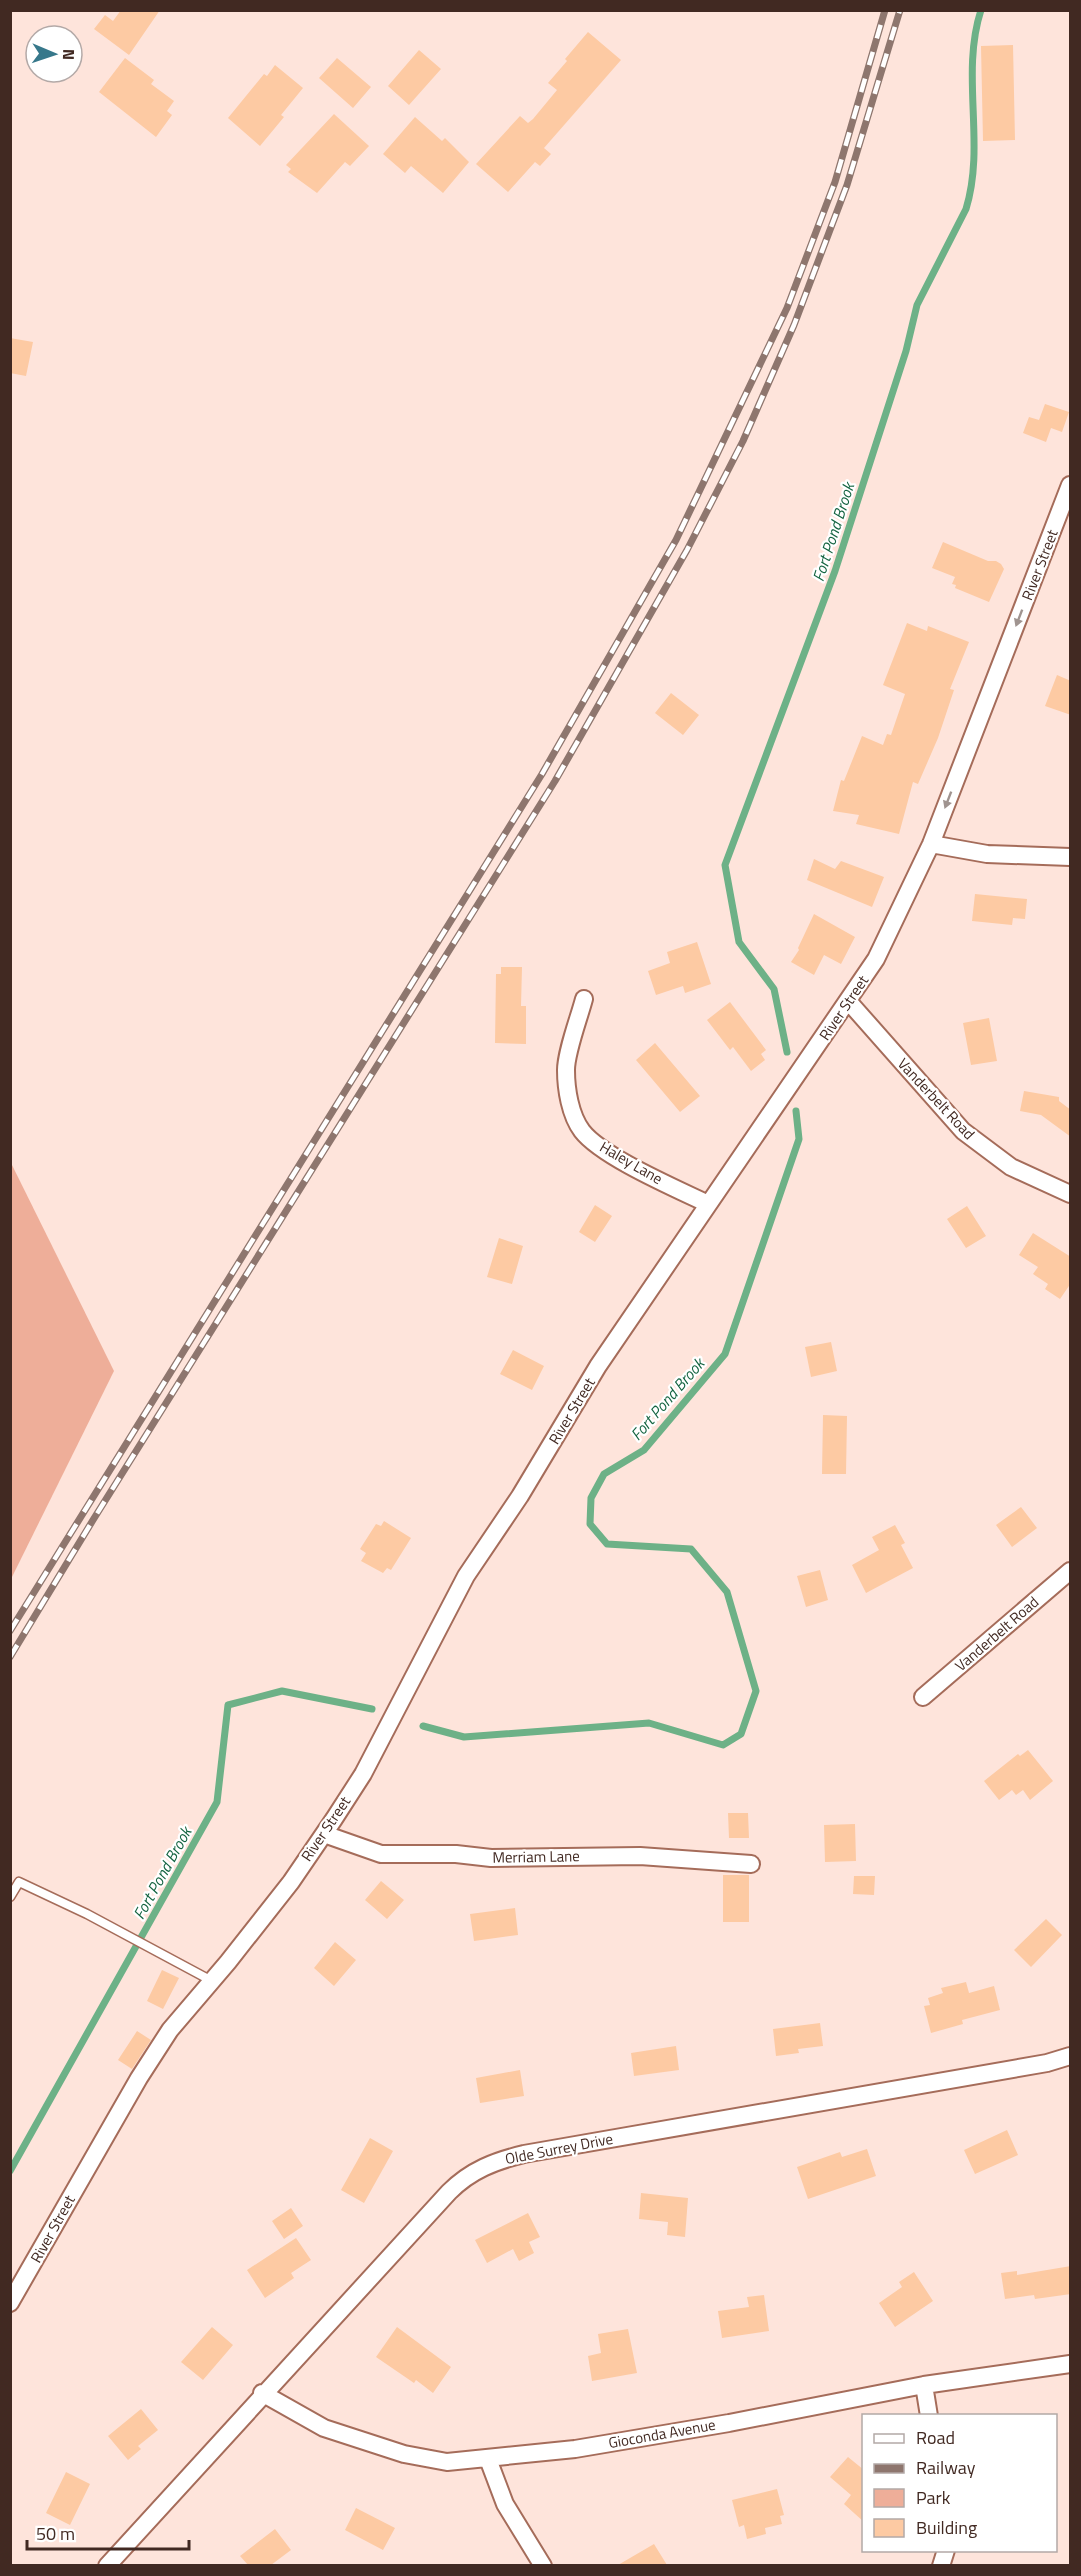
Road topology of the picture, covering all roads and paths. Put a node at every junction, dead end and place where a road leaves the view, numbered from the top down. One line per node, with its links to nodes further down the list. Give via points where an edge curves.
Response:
1 (1071, 485): 2 (street, River Street, one-way to 2)
2 (931, 844): 3 (street, via 987,854); 5 (street, River Street, via 882,949)
3 (1071, 857)
4 (584, 999): 7 (street, Haley Lane, via 566,1068 569,1100 582,1130 598,1145 649,1175)
5 (849, 1002): 6 (street, Vanderbelt Road, via 963,1131 1011,1167); 7 (street, River Street)
6 (1071, 1194)
7 (708, 1204): 10 (street, River Street, via 598,1366 520,1496 466,1576 363,1774)
8 (1071, 1571): 9 (street, Vanderbelt Road)
9 (923, 1697)
10 (324, 1834): 11 (street, Merriam Lane, via 381,1854 491,1858 640,1856); 13 (street, River Street)
11 (751, 1864)
12 (10, 1897): 13 (lane, via 19,1882)
13 (212, 1981): 15 (street, River Street, via 170,2030)
14 (1071, 2056): 18 (street, Olde Surrey Drive, via 524,2154 483,2167 464,2177 449,2192)
15 (10, 2303)
16 (1071, 2364): 17 (street, Gioconda Avenue)
17 (924, 2385): 19 (street); 20 (street, Gioconda Avenue, via 594,2446)
18 (262, 2393): 20 (street, Gioconda Avenue, via 324,2428 404,2454 447,2462); 21 (street, Olde Surrey Drive)
19 (929, 2414)
20 (488, 2459): 22 (street, via 505,2504)
21 (107, 2565)
22 (543, 2565)

